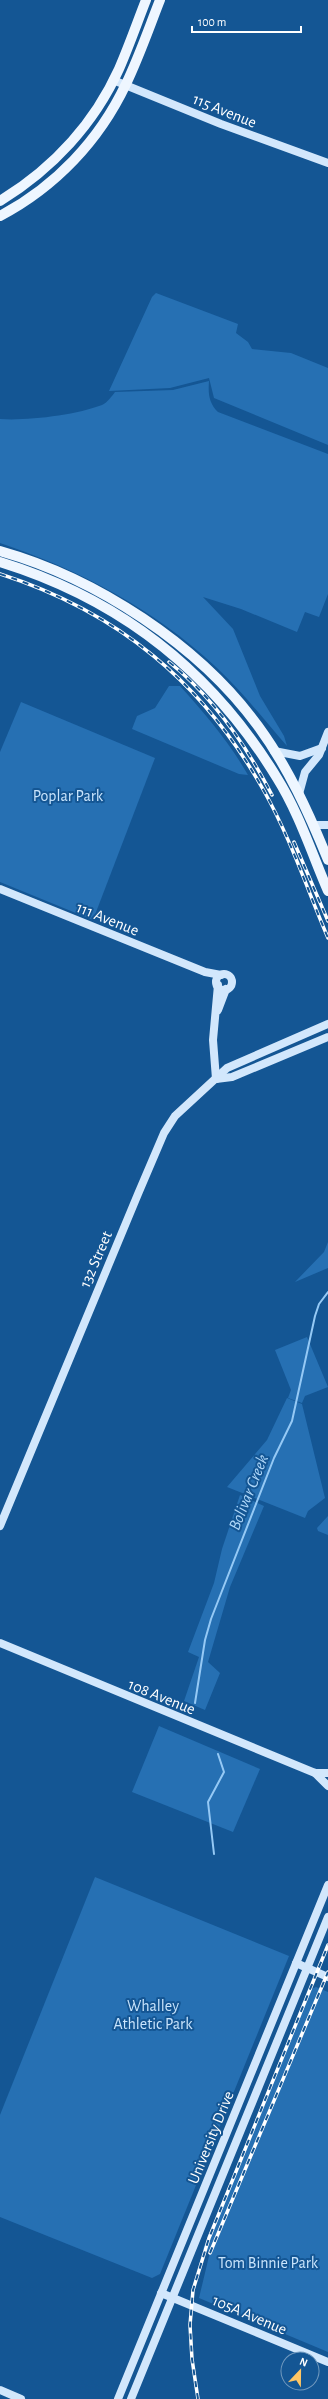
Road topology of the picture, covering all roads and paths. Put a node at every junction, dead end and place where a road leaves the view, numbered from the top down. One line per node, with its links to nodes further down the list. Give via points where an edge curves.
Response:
1 (146, 0): 3 (main road)
2 (160, 0): 4 (main road)
3 (113, 80): 4 (main road, 115 Avenue); 6 (main road, via 88,121 58,157 40,174)
4 (126, 85): 5 (main road, 115 Avenue, via 220,124); 7 (main road, via 94,136 66,169 25,203)
5 (328, 163)
6 (0, 201)
7 (0, 216)
8 (0, 551): 12 (main road, via 79,580 166,635 212,675 258,726)
9 (0, 562): 14 (main road, via 44,577 106,608 134,624 181,660 256,745 278,779)
10 (328, 732): 11 (main road)
11 (322, 748): 12 (main road, via 300,756); 13 (main road, via 305,772)
12 (274, 751): 13 (main road)
13 (299, 794): 15 (main road)
14 (300, 824): 15 (main road); 19 (main road)
15 (314, 825): 16 (main road); 17 (main road)
16 (328, 825)
17 (328, 860)
18 (0, 889): 20 (main road, 111 Avenue, via 205,972)
19 (328, 891)
20 (219, 981): 21 (main road, 111 Avenue); 21 (main road, via 228,975 231,985); 22 (main road)
21 (226, 989): 22 (main road)
22 (216, 1014): 25 (main road, via 213,1040)
23 (328, 1024): 25 (main road, 132 Street, via 227,1068)
24 (328, 1038): 25 (main road, via 232,1077)
25 (216, 1079): 26 (main road, 132 Street, via 178,1112 164,1133)
26 (0, 1526)
27 (0, 1643): 28 (main road, 108 Avenue)
28 (315, 1773): 29 (main road, 108 Avenue); 30 (main road, 108 Avenue)
29 (328, 1773)
30 (328, 1786)
31 (328, 1885): 33 (main road, University Drive)
32 (328, 1917): 34 (main road, University Drive)
33 (296, 1963): 34 (main road); 36 (main road, University Drive)
34 (307, 1968): 35 (main road); 37 (main road, University Drive)
35 (328, 1977)
36 (161, 2293): 37 (main road, 105A Avenue); 41 (main road, University Drive)
37 (173, 2298): 38 (main road, 105A Avenue); 42 (main road, University Drive)
38 (328, 2362)
39 (0, 2390): 40 (main road)
40 (21, 2399)
41 (118, 2399)
42 (131, 2399)

